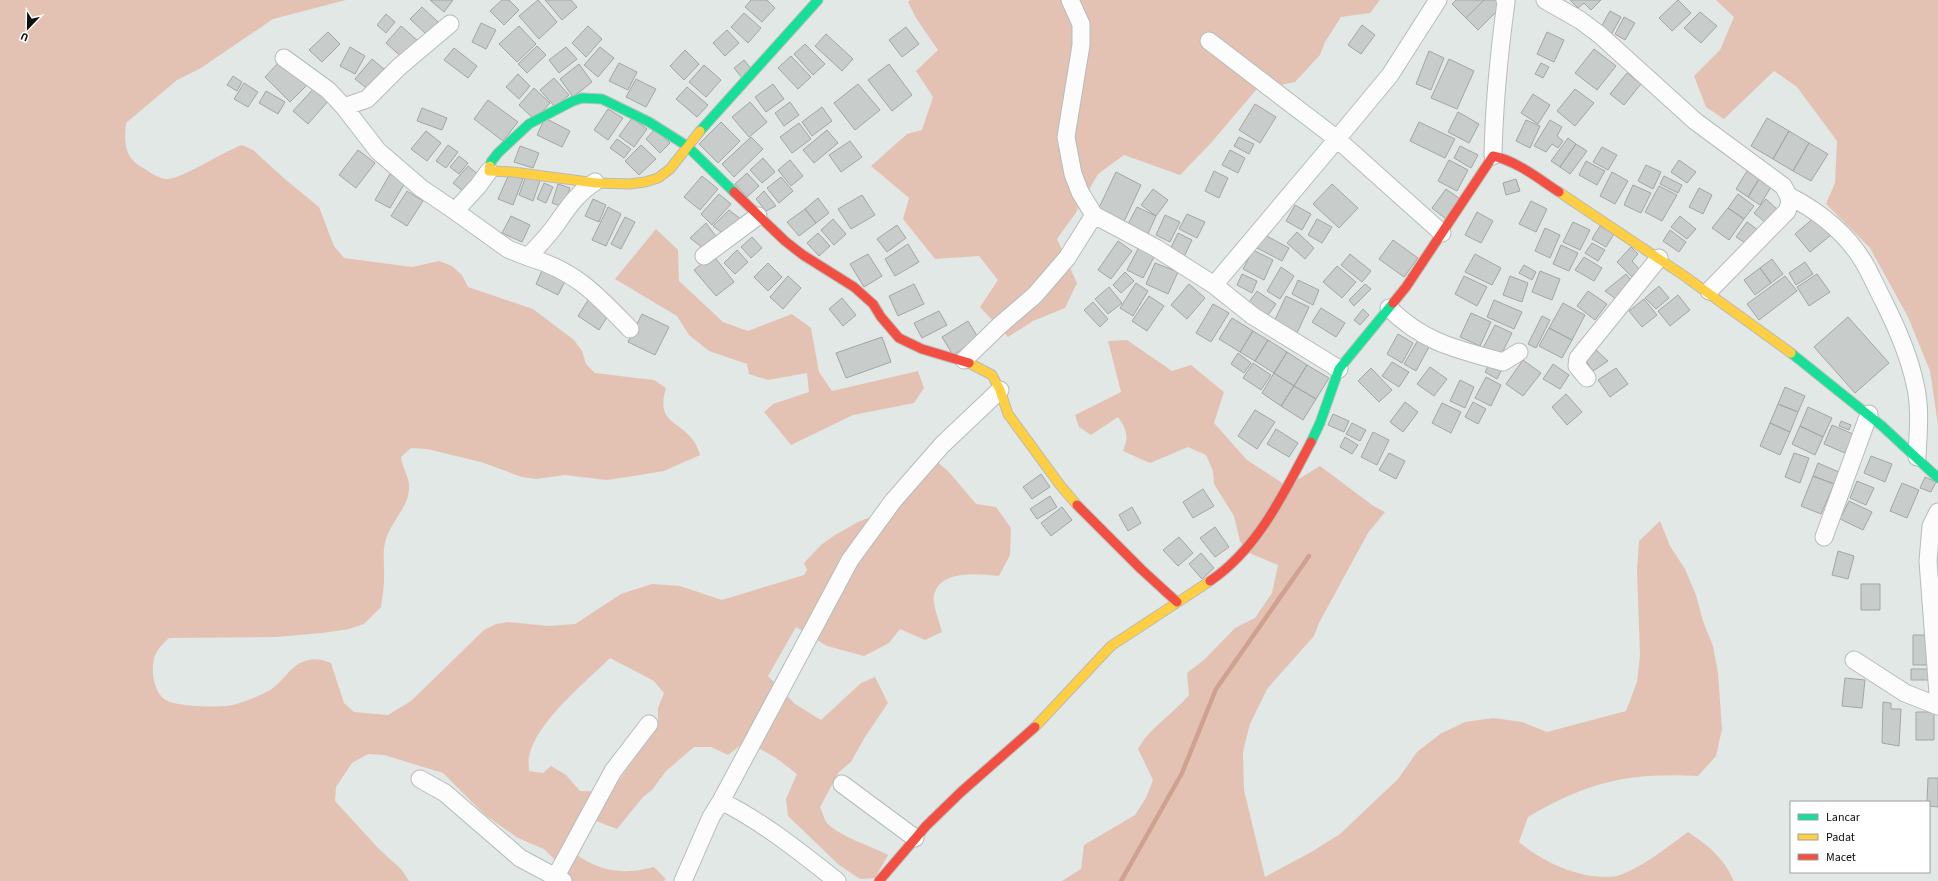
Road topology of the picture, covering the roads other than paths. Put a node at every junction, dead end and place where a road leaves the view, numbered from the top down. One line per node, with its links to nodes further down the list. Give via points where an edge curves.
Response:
1 (818, 0): 11 (main road)
2 (1070, 0): 17 (street, via 1081,24 1081,45 1066,137 1075,180)
3 (1438, 0): 10 (street, via 1390,75)
4 (1545, 0): 15 (street, via 1600,35 1695,121 1783,186)
5 (1507, 1): 12 (street, via 1499,50)
6 (450, 24): 9 (street, via 399,67 367,99)
7 (1209, 41): 10 (street)
8 (284, 58): 9 (street, via 328,90)
9 (344, 108): 16 (street, via 378,151 421,188)
10 (1337, 139): 19 (street); 23 (street)
11 (687, 146): 13 (main road, via 649,122 602,99 582,98 529,124 498,153); 14 (main road, via 684,155 655,179 633,183); 18 (main road)
12 (1493, 156): 19 (main road); 22 (main road, via 1515,164)
13 (489, 171): 14 (main road); 16 (street)
14 (595, 182): 21 (street, via 570,203)
15 (1789, 196): 24 (street, via 1787,211); 33 (street, via 1812,208 1843,236 1863,261 1887,308 1904,343 1916,385 1919,417)
16 (455, 211): 21 (street, via 508,249)
17 (1094, 215): 23 (street, via 1156,248); 28 (street, via 1067,258 1035,295)
18 (758, 216): 20 (street); 28 (main road, via 803,255 854,288 873,304 899,338 922,349)
19 (1442, 233): 25 (main road)
20 (704, 256)
21 (528, 257): 26 (street, via 550,263 569,274 603,301)
22 (1659, 258): 24 (main road); 30 (street, via 1578,358 1576,366)
23 (1214, 285): 29 (street, via 1252,316)
24 (1709, 292): 32 (main road)
25 (1389, 308): 27 (street, via 1430,339 1454,349 1503,362); 29 (main road)
26 (630, 329)
27 (1519, 352)
28 (964, 360): 31 (main road, via 992,375)
29 (1339, 370): 37 (main road, via 1320,423 1274,509 1246,548 1217,576)
30 (1587, 378)
31 (1000, 390): 37 (main road, via 1008,414 1060,485 1084,513); 44 (street, via 942,445 893,501 850,560)
32 (1869, 414): 33 (main road); 36 (street)
33 (1917, 457): 34 (main road)
34 (1938, 478)
35 (1938, 512): 39 (street, via 1931,526 1928,561)
36 (1824, 537)
37 (1178, 602): 45 (main road, via 1111,646 1034,728 961,792)
38 (1854, 660): 40 (street, via 1905,693)
39 (1938, 694)
40 (1938, 706)
41 (649, 724): 46 (street, via 613,771)
42 (420, 779): 46 (street, via 445,792 520,858)
43 (842, 784): 45 (street)
44 (721, 801): 47 (street); 48 (street, via 787,842)
45 (916, 838): 49 (main road)
46 (559, 879)
47 (683, 881)
48 (837, 881)
49 (879, 881)

